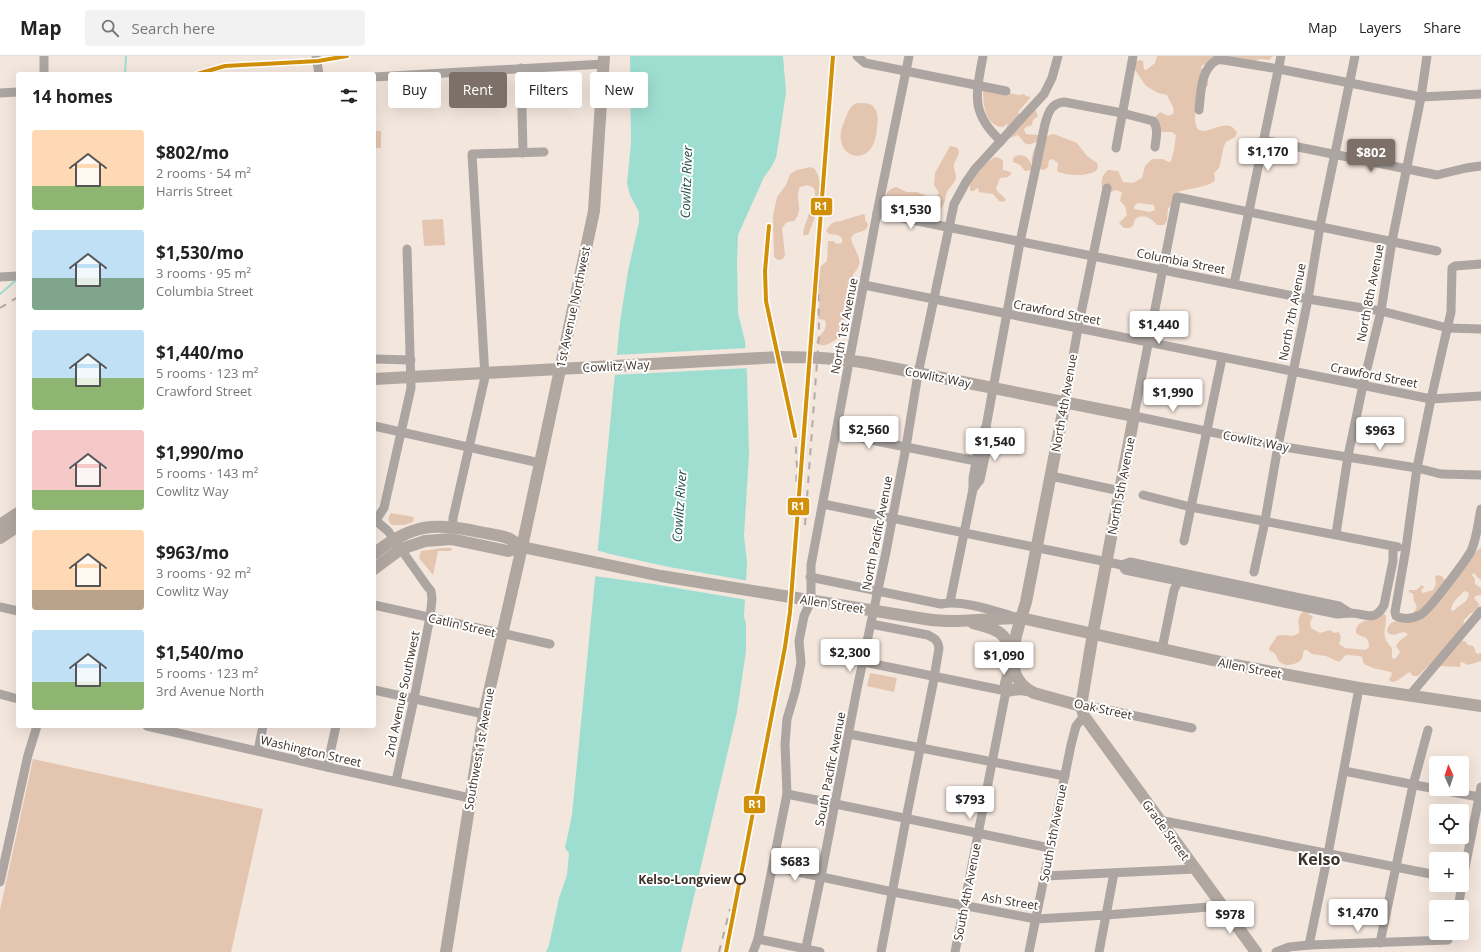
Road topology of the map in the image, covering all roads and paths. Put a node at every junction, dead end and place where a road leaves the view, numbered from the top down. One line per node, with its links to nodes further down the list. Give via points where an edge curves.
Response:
1 (44, 56): 15 (street)
2 (857, 56): 14 (street, via 865,63)
3 (909, 56): 14 (street, North 1st Avenue)
4 (983, 56): 19 (street)
5 (1058, 56): 28 (street, North Pacific Avenue, via 1044,94)
6 (1132, 56): 26 (street)
7 (1281, 56): 13 (street)
8 (1355, 56): 18 (street, North 7th Avenue)
9 (1427, 56): 24 (street, North 8th Avenue)
10 (317, 58): 16 (street)
11 (604, 60): 12 (street); 82 (main road, 1st Avenue Northwest, via 594,211)
12 (521, 68): 17 (street); 32 (street)
13 (1279, 69): 18 (street); 25 (street, via 1218,59 1210,63 1205,72); 27 (street)
14 (906, 70): 19 (street); 38 (street, North 1st Avenue)
15 (44, 72)
16 (319, 72)
17 (376, 77)
18 (1350, 83): 24 (street); 33 (street, North 7th Avenue)
19 (977, 86): 20 (street); 28 (street, via 979,109 983,119 990,131)
20 (1006, 91)
21 (16, 92): 22 (street)
22 (0, 93)
23 (1481, 94): 24 (street)
24 (1421, 97): 35 (street, North 8th Avenue)
25 (1198, 110)
26 (1122, 113): 29 (street, via 1153,121 1156,125); 30 (street); 42 (street, via 1064,102 1054,104 1045,124)
27 (1263, 140): 33 (street); 37 (street)
28 (1001, 141): 40 (street, North Pacific Avenue, via 966,182 954,204)
29 (1155, 147)
30 (1116, 148)
31 (544, 152): 32 (street)
32 (523, 153): 79 (street, via 472,154 485,377)
33 (1335, 155): 35 (street); 39 (street, North 7th Avenue)
34 (1481, 166): 35 (street, via 1437,175)
35 (1407, 169): 41 (street, North 8th Avenue)
36 (1107, 188): 45 (street, North 4th Avenue)
37 (1249, 212): 39 (street); 47 (street, North 5th Avenue, via 1176,197); 50 (street)
38 (877, 213): 40 (street, Columbia Street); 51 (street, North 1st Avenue)
39 (1320, 226): 41 (street); 52 (street, North 7th Avenue)
40 (948, 227): 42 (street, Columbia Street); 53 (street, North Pacific Avenue)
41 (1392, 241): 44 (street); 54 (street, North 8th Avenue)
42 (1020, 242): 45 (street, Columbia Street); 55 (street)
43 (407, 249): 62 (street)
44 (1437, 251)
45 (1093, 256): 47 (street, Columbia Street); 56 (street, North 4th Avenue)
46 (1481, 264): 57 (street, via 1452,268 1452,312)
47 (1163, 270): 50 (street, Columbia Street); 59 (street, North 5th Avenue)
48 (16, 276): 49 (street)
49 (0, 277)
50 (1234, 284): 52 (street, Columbia Street)
51 (864, 285): 53 (street, Crawford Street); 76 (street, North 1st Avenue)
52 (1308, 299): 54 (street, Columbia Street); 63 (street, North 7th Avenue)
53 (934, 300): 55 (street, Crawford Street); 64 (street, North Pacific Avenue)
54 (1381, 311): 57 (street, Columbia Street); 66 (street, North 8th Avenue)
55 (1007, 314): 56 (street, Crawford Street); 67 (street)
56 (1078, 328): 59 (street, Crawford Street); 70 (street, North 4th Avenue)
57 (1448, 328): 58 (street, Columbia Street); 69 (street)
58 (1481, 329)
59 (1149, 342): 60 (street, Crawford Street); 71 (street, North 5th Avenue)
60 (1222, 358): 63 (street, Crawford Street); 74 (street)
61 (376, 359): 62 (street)
62 (411, 360): 75 (street, via 411,388)
63 (1293, 371): 66 (street, Crawford Street); 77 (street, North 7th Avenue)
64 (918, 374): 65 (main road, Cowlitz Way, via 867,363 820,357 780,357); 67 (main road, Cowlitz Way); 78 (street, North Pacific Avenue)
65 (376, 379)
66 (1363, 385): 69 (street, Crawford Street); 80 (street, North 8th Avenue)
67 (993, 388): 70 (main road, Cowlitz Way); 73 (street)
68 (1481, 396): 69 (street, Crawford Street)
69 (1431, 399): 83 (street)
70 (1064, 402): 71 (main road, Cowlitz Way); 85 (main road, North 4th Avenue)
71 (1134, 416): 74 (street, Cowlitz Way); 87 (main road, North 5th Avenue)
72 (376, 426): 75 (street)
73 (986, 427): 81 (street, via 981,435); 86 (street, via 986,452 980,480)
74 (1207, 431): 77 (street, Cowlitz Way); 90 (street)
75 (401, 432): 79 (street); 92 (street, via 384,508)
76 (836, 433): 78 (street); 89 (street, North 1st Avenue)
77 (1278, 446): 80 (street, Cowlitz Way); 95 (street, North 7th Avenue)
78 (906, 447): 81 (street); 93 (street, North Pacific Avenue)
79 (468, 448): 82 (street); 97 (street)
80 (1348, 456): 83 (street, Cowlitz Way); 99 (street, North 8th Avenue)
81 (976, 461): 86 (street)
82 (540, 463): 104 (main road, 1st Avenue Northwest)
83 (1417, 468): 84 (street, Cowlitz Way, via 1441,474); 106 (street)
84 (1481, 474)
85 (1051, 476): 87 (street); 105 (main road, North 4th Avenue)
86 (973, 489): 98 (street)
87 (1120, 491): 109 (main road, North 5th Avenue)
88 (1143, 495): 90 (street)
89 (823, 504): 93 (street); 113 (street, North 1st Avenue)
90 (1191, 507): 95 (street); 102 (street)
91 (1481, 509): 106 (street, via 1471,550 1462,564 1425,612 1402,619 1396,616 1395,612)
92 (376, 519)
93 (892, 519): 98 (street); 115 (street, North Pacific Avenue)
94 (376, 521): 101 (street, 2nd Avenue Southwest)
95 (1265, 521): 99 (street); 112 (street, North 7th Avenue)
96 (11, 523): 100 (main road)
97 (453, 526): 101 (main road, via 427,527); 104 (main road, via 510,539)
98 (964, 534): 105 (street); 116 (street)
99 (1336, 534): 103 (street)
100 (0, 538)
101 (394, 539): 107 (street, 2nd Avenue Southwest); 108 (main road)
102 (1184, 541)
103 (1393, 547): 106 (street); 121 (street, via 1393,561 1382,610 1372,616)
104 (522, 548): 107 (main road, via 508,551 441,539); 125 (main road, Allen Street, via 661,576 886,613 940,621); 128 (main road, Southwest 1st Avenue)
105 (1036, 548): 109 (street); 124 (main road, North 4th Avenue)
106 (1406, 548)
107 (401, 549): 111 (main road); 123 (street, 2nd Avenue Southwest, via 430,592)
108 (376, 552)
109 (1107, 562): 110 (street); 127 (main road, North 5th Avenue)
110 (1122, 565): 114 (street, via 1125,570); 121 (street, via 1130,562 1339,606)
111 (376, 568)
112 (1254, 572)
113 (810, 577): 115 (street, Allen Street); 164 (street, North 1st Avenue, via 811,601 804,616 799,641 801,662 787,719)
114 (1178, 582): 121 (street, via 1337,614); 130 (street, via 1174,590)
115 (878, 591): 116 (street, Allen Street, via 941,604); 122 (street, North Pacific Avenue)
116 (950, 602): 124 (street, Allen Street)
117 (376, 605): 123 (street, Catlin Street)
118 (0, 607): 119 (street)
119 (16, 611)
120 (1481, 611): 139 (street)
121 (1350, 613)
122 (872, 614): 126 (street, South Pacific Avenue)
123 (430, 617): 128 (street, Catlin Street); 141 (street, 2nd Avenue Southwest)
124 (1021, 618): 125 (main road, Allen Street); 127 (main road, Allen Street); 131 (main road)
125 (967, 621): 131 (main road, via 1002,634)
126 (871, 624): 132 (street, South Pacific Avenue); 133 (street, via 933,637 938,648)
127 (1093, 633): 130 (main road, Allen Street); 143 (main road, South 5th Avenue)
128 (502, 634): 129 (street, Catlin Street); 144 (main road, Southwest 1st Avenue)
129 (550, 644)
130 (1162, 649): 134 (main road, Allen Street)
131 (1013, 658): 136 (main road, via 1019,680); 137 (main road)
132 (864, 662): 133 (street); 152 (street, South Pacific Avenue)
133 (934, 676): 137 (street); 153 (street)
134 (1359, 688): 139 (main road, Allen Street); 157 (street)
135 (376, 690): 141 (street)
136 (1027, 690): 137 (main road); 143 (main road, Oak Street)
137 (1006, 691): 155 (street, South 4th Avenue)
138 (0, 694): 140 (street)
139 (1410, 695): 142 (main road, Allen Street)
140 (16, 698)
141 (414, 699): 144 (street); 159 (street, 2nd Avenue Southwest)
142 (1481, 706)
143 (1082, 711): 149 (street, Oak Street, via 1089,706); 158 (street, South 5th Avenue, via 1076,726); 168 (main road, Grade Street)
144 (484, 714): 165 (main road, Southwest 1st Avenue)
145 (36, 728): 180 (street)
146 (167, 728): 150 (street, Washington Street)
147 (263, 728): 154 (street)
148 (336, 728): 156 (street)
149 (1192, 728)
150 (187, 730): 154 (street, Washington Street)
151 (1428, 730): 160 (street)
152 (849, 734): 153 (street); 166 (street, South Pacific Avenue)
153 (921, 748): 155 (street); 167 (street)
154 (258, 751): 156 (street, Washington Street)
155 (993, 761): 158 (street); 169 (street, South 4th Avenue)
156 (327, 767): 159 (street, Washington Street)
157 (1344, 771): 160 (street); 172 (street)
158 (1065, 776): 170 (street, South 5th Avenue)
159 (396, 781): 165 (street, Washington Street)
160 (1413, 785): 161 (street); 174 (street)
161 (1429, 788)
162 (1469, 792): 163 (street)
163 (1480, 793): 171 (street)
164 (787, 794): 166 (street); 173 (street)
165 (470, 798): 191 (main road, Southwest 1st Avenue)
166 (836, 805): 167 (street); 178 (street, South Pacific Avenue)
167 (906, 819): 169 (street); 181 (street)
168 (1159, 820): 172 (street); 175 (main road, Grade Street)
169 (978, 833): 170 (street); 182 (street, South 4th Avenue)
170 (1050, 848): 179 (street, South 5th Avenue)
171 (1468, 852)
172 (1328, 854): 174 (street); 189 (street)
173 (774, 867): 178 (street, Ash Street); 186 (street)
174 (1396, 868): 177 (street); 188 (street)
175 (1195, 869): 176 (street); 183 (main road, Grade Street)
176 (1114, 873): 179 (street); 184 (street)
177 (1429, 874)
178 (821, 876): 181 (street, Ash Street); 190 (street, South Pacific Avenue)
179 (1045, 876): 185 (street, South 5th Avenue)
180 (0, 882)
181 (892, 892): 182 (street, Ash Street); 194 (street)
182 (963, 906): 185 (street, Ash Street); 195 (street, South 4th Avenue)
183 (1222, 906): 184 (street, Ash Street); 198 (main road, Grade Street)
184 (1106, 915): 185 (street, Ash Street); 197 (street)
185 (1036, 919): 196 (street, South 5th Avenue)
186 (758, 939): 190 (street); 192 (street)
187 (1448, 940): 188 (street)
188 (1380, 943): 189 (street)
189 (1309, 945): 199 (street, via 1289,947)
190 (805, 951): 193 (street)
191 (446, 952)
192 (753, 952)
193 (820, 952)
194 (881, 952)
195 (955, 952)
196 (1029, 952)
197 (1099, 952)
198 (1256, 952)
199 (1276, 952)

